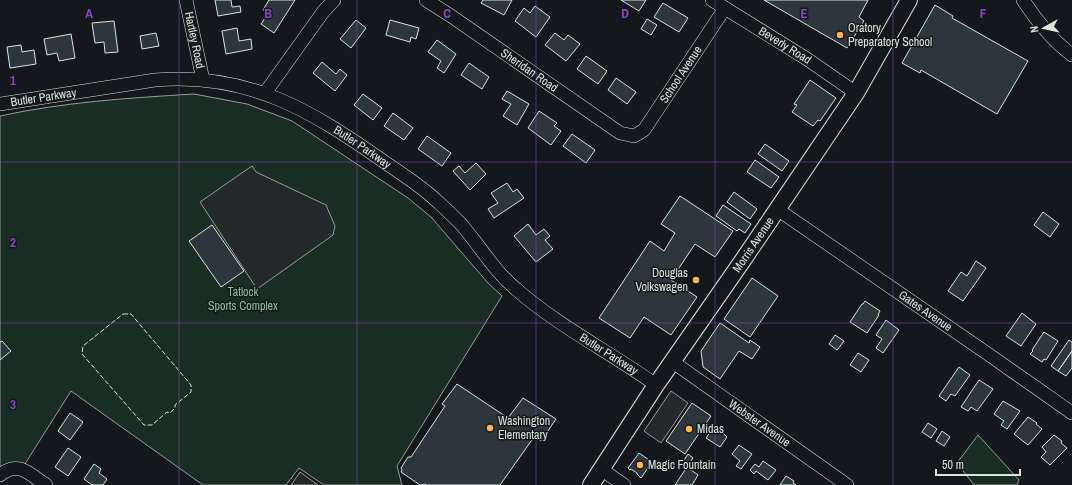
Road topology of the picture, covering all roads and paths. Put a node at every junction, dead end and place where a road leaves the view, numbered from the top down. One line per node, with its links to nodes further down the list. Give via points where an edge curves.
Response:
1 (186, 0): 9 (street, Hartley Road)
2 (334, 0): 10 (street)
3 (426, 0): 13 (street, Sheridan Road, via 620,133)
4 (712, 0): 7 (street, Beverly Road)
5 (909, 0): 11 (main road, Morris Avenue)
6 (1024, 0): 8 (street, via 1047,31)
7 (725, 8): 11 (street, Beverly Road); 13 (street, School Avenue, via 644,130)
8 (1072, 55)
9 (203, 80): 10 (street, Butler Parkway); 12 (street, Butler Parkway, via 155,80)
10 (265, 93): 16 (street, Butler Parkway, via 307,112 334,128 438,201 461,224 497,271 514,288 552,317)
11 (856, 93): 14 (main road, Morris Avenue)
12 (0, 104)
13 (634, 136)
14 (777, 209): 15 (main road, Morris Avenue); 17 (street, Gates Avenue)
15 (673, 362): 16 (main road, Morris Avenue); 23 (street, Webster Avenue)
16 (656, 386): 18 (main road, Morris Avenue)
17 (1072, 413)
18 (601, 469): 21 (main road, Morris Avenue); 22 (street)
19 (0, 475): 20 (street, via 13,468 22,468)
20 (46, 485)
21 (592, 485)
22 (624, 485)
23 (847, 485)

